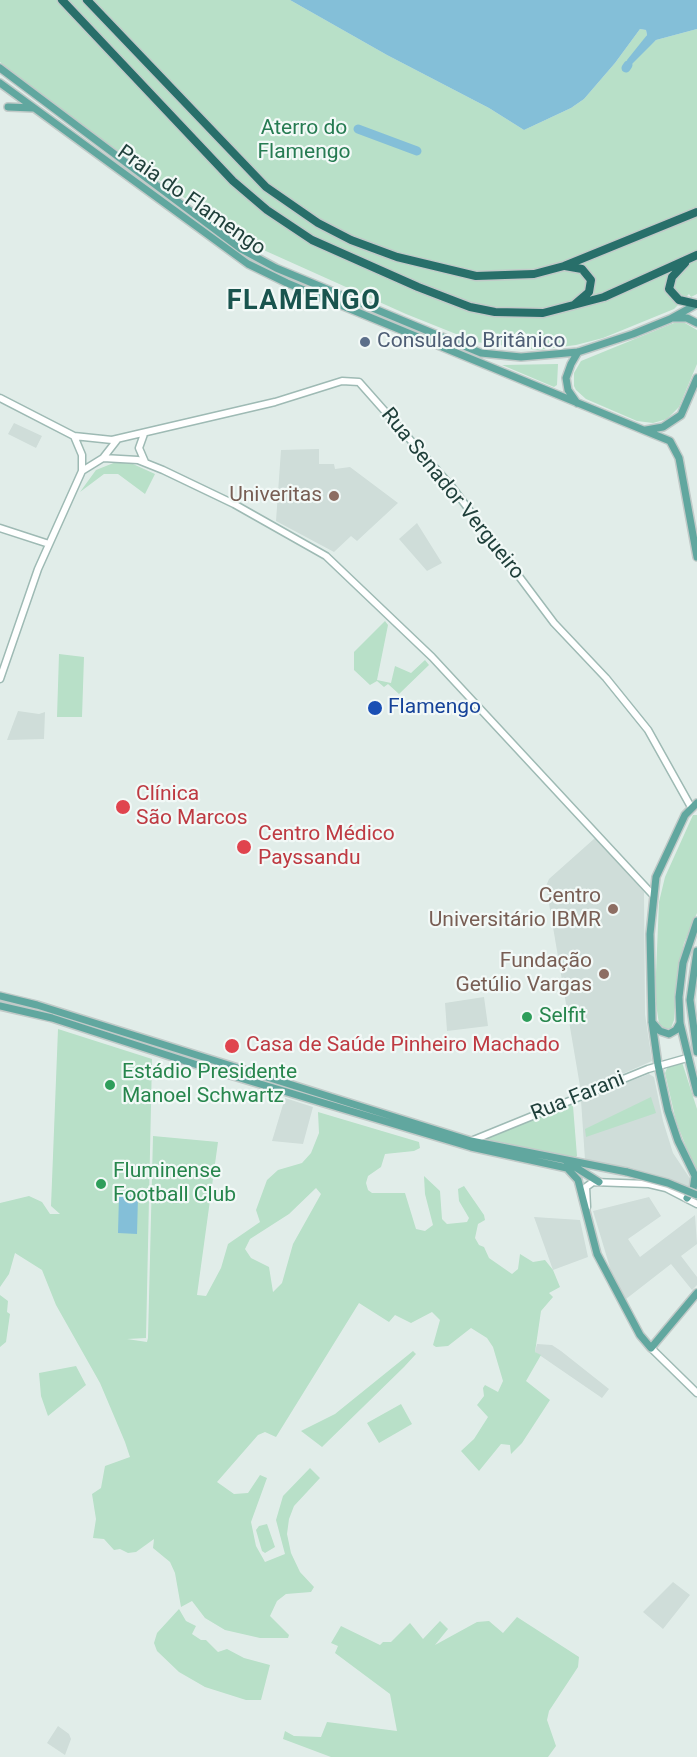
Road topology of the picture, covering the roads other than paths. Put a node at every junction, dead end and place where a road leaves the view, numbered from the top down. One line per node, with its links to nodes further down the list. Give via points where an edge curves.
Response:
1 (62, 0): 11 (highway, via 233,181 312,240 470,307 510,313)
2 (87, 0): 9 (highway, via 266,187 334,232 397,257 476,276 518,276)
3 (0, 68): 14 (main road, Praia do Flamengo, via 240,248 276,268 481,353 520,357)
4 (0, 83): 6 (main road, Praia do Flamengo)
5 (8, 107): 6 (main road)
6 (33, 108): 17 (main road, Praia do Flamengo, via 248,264)
7 (697, 212): 9 (highway)
8 (694, 256): 10 (highway, via 672,277 669,289 679,300); 11 (highway, via 626,289)
9 (564, 266): 11 (highway, via 582,269 591,280 586,296)
10 (697, 304): 12 (main road, Praia do Flamengo)
11 (567, 309)
12 (670, 319): 13 (main road, via 687,318); 14 (main road, Praia do Flamengo)
13 (697, 323)
14 (578, 352): 17 (main road, via 566,378 568,390)
15 (697, 378): 18 (main road, via 681,415 663,427)
16 (0, 398): 20 (street)
17 (578, 404): 18 (main road, Praia do Flamengo)
18 (643, 430): 27 (main road, Praia do Flamengo, via 670,441 676,452)
19 (144, 434): 21 (street, Rua Senador Vergueiro); 23 (street, via 139,448); 29 (street, Rua Senador Vergueiro, via 342,381 359,382 452,487 554,623 648,730)
20 (74, 436): 21 (street, Rua Senador Vergueiro); 24 (street, via 82,455)
21 (117, 440): 22 (street)
22 (104, 458): 23 (street); 24 (street)
23 (145, 462): 30 (street, via 234,504 326,556 432,657)
24 (82, 471): 26 (street)
25 (0, 528): 26 (street)
26 (49, 544): 28 (street, via 29,590)
27 (697, 557)
28 (0, 679)
29 (695, 806): 30 (main road, via 661,863)
30 (653, 895): 37 (main road)
31 (697, 921): 35 (main road, via 683,963)
32 (697, 951): 33 (main road)
33 (692, 970): 35 (main road); 39 (main road, via 691,1014)
34 (0, 996): 43 (main road)
35 (679, 998): 38 (main road)
36 (0, 1006): 43 (main road, via 52,1018 210,1069)
37 (652, 1022): 38 (main road, via 669,1034); 41 (main road)
38 (680, 1023): 40 (main road)
39 (697, 1052)
40 (687, 1058): 41 (street, Rua Farani); 42 (main road)
41 (658, 1065): 43 (street, Rua Farani); 45 (main road, via 668,1111)
42 (697, 1093)
43 (471, 1144): 44 (main road); 50 (main road, via 567,1168 578,1180)
44 (565, 1160): 46 (main road); 47 (main road, bridge, via 627,1172)
45 (696, 1178): 48 (main road)
46 (599, 1182): 48 (street, via 649,1184); 50 (street, via 586,1187)
47 (697, 1195)
48 (687, 1198): 49 (street)
49 (697, 1204)
50 (587, 1211): 52 (main road, via 597,1254 640,1335)
51 (697, 1293): 52 (main road)
52 (651, 1348): 53 (street)
53 (697, 1394)

